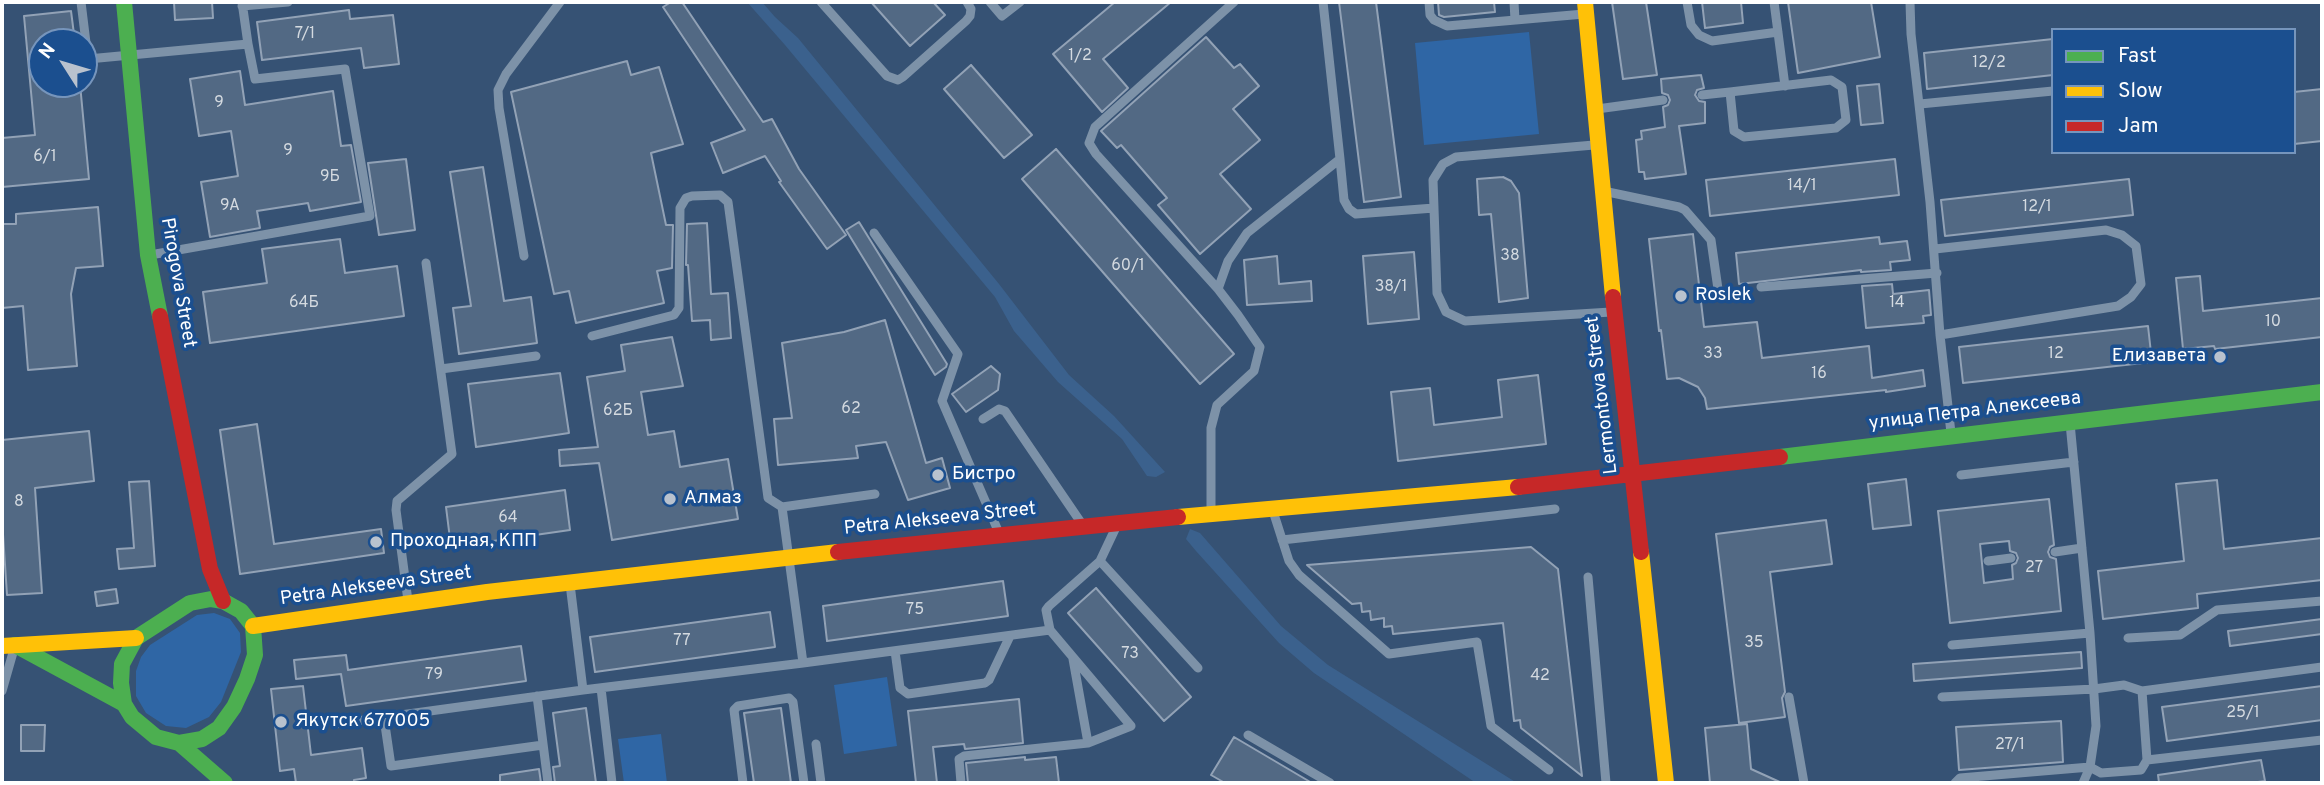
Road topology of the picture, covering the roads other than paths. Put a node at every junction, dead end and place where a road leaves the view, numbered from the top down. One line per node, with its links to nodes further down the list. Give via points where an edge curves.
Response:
1 (81, 2): 21 (lane, via 88,59)
2 (124, 2): 21 (street, Pirogova Street)
3 (288, 2): 16 (lane)
4 (560, 2): 36 (lane, via 498,90)
5 (821, 2): 6 (lane, via 887,76 898,80 966,21 971,9)
6 (967, 2)
7 (990, 2): 8 (lane, via 1002,16)
8 (1020, 2)
9 (1234, 2): 40 (lane, via 1095,127 1089,143)
10 (1323, 2): 30 (lane)
11 (1429, 2): 18 (lane, via 1430,15 1447,26)
12 (1514, 2): 18 (lane)
13 (1687, 2): 19 (lane, via 1691,25 1712,41)
14 (1774, 2): 19 (lane)
15 (1910, 2): 27 (lane)
16 (242, 4): 20 (lane)
17 (1585, 8): 18 (lane); 28 (street, Lermontova Street)
18 (1516, 20)
19 (1778, 32): 22 (lane)
20 (248, 44): 21 (lane); 35 (lane, via 255,79 345,69 370,216)
21 (129, 54): 35 (street, Pirogova Street)
22 (1785, 86): 24 (lane); 24 (lane, via 1836,82 1842,87 1846,120 1836,128 1744,137 1734,131)
23 (2051, 91): 27 (lane)
24 (1730, 92): 25 (lane)
25 (1702, 95)
26 (1663, 100): 28 (lane)
27 (1920, 104): 34 (lane)
28 (1595, 109): 29 (street, Lermontova Street)
29 (1599, 144): 31 (street, Lermontova Street); 32 (lane, via 1456,158 1443,164 1433,180)
30 (1340, 159): 32 (lane, via 1344,200 1356,214); 40 (lane, via 1247,233 1228,261)
31 (1603, 191): 41 (lane, via 1685,210 1710,240); 42 (street, Lermontova Street)
32 (1434, 208): 42 (lane, via 1437,293 1446,312 1465,321)
33 (874, 233): 61 (lane, via 958,354 942,401)
34 (1935, 249): 38 (lane); 43 (lane, via 2106,230 2136,246 2141,284 2118,306)
35 (148, 255): 69 (street, Pirogova Street)
36 (524, 256)
37 (426, 263): 46 (lane)
38 (1937, 273): 39 (lane); 43 (lane)
39 (1761, 287)
40 (1218, 289): 58 (lane, via 1260,347 1254,370 1217,405 1211,428)
41 (1718, 289)
42 (1614, 312): 52 (street, Lermontova Street)
43 (1940, 335): 50 (lane)
44 (593, 337): 55 (lane, via 674,315 679,308 680,208 692,196 725,198 768,498)
45 (536, 356): 46 (lane)
46 (442, 369): 75 (lane, via 452,454 400,497 396,506)
47 (2322, 392): 49 (street, улица Петра Алексеева)
48 (983, 419): 60 (lane, via 1005,411)
49 (2070, 422): 50 (street, улица Петра Алексеева); 51 (lane)
50 (1951, 435): 52 (street, улица Петра Алексеева)
51 (2074, 462): 53 (lane); 63 (lane)
52 (1633, 474): 56 (street, Petra Alekseeva Street); 120 (street, Lermontova Street)
53 (1961, 475)
54 (875, 494): 55 (lane)
55 (782, 507): 65 (lane)
56 (1273, 509): 58 (street, Petra Alekseeva Street); 62 (lane)
57 (1555, 509): 62 (lane)
58 (1211, 515): 59 (street, Petra Alekseeva Street)
59 (1117, 524): 60 (street, Petra Alekseeva Street); 67 (lane)
60 (1083, 526): 61 (street, Petra Alekseeva Street)
61 (999, 535): 65 (street, Petra Alekseeva Street)
62 (1283, 540): 109 (lane, via 1299,575 1390,654 1477,642 1491,726)
63 (2082, 548): 64 (lane); 78 (lane)
64 (2055, 552)
65 (788, 558): 71 (street, Petra Alekseeva Street); 86 (lane)
66 (2011, 558): 68 (lane)
67 (1100, 561): 77 (lane, via 1046,610); 88 (lane)
68 (1988, 561)
69 (210, 569): 72 (street, Pirogova Street); 74 (street)
70 (1588, 577): 119 (lane)
71 (569, 583): 75 (street, Petra Alekseeva Street); 91 (lane)
72 (223, 601): 74 (street); 76 (street, via 242,611)
73 (2322, 601): 81 (lane, via 2217,610 2180,635)
74 (190, 603): 80 (street)
75 (408, 603): 76 (street, Petra Alekseeva Street)
76 (253, 626): 100 (street, via 251,667 234,707)
77 (1050, 630): 79 (lane); 85 (lane)
78 (2090, 633): 83 (lane); 90 (lane)
79 (1010, 636): 84 (lane); 84 (lane, via 985,683 908,694 900,688)
80 (136, 638): 82 (street); 97 (street, via 122,664)
81 (2128, 638)
82 (9, 645): 92 (lane); 97 (street)
83 (1952, 645)
84 (895, 651): 86 (lane)
85 (1073, 658): 104 (lane); 104 (lane, via 1131,726)
86 (803, 663): 89 (lane)
87 (2322, 667): 93 (lane)
88 (1198, 668)
89 (601, 688): 91 (lane); 113 (lane)
90 (2094, 689): 93 (lane, via 2124,685); 96 (lane); 108 (lane, via 2096,726)
91 (583, 690): 94 (lane)
92 (2, 691)
93 (2142, 691): 107 (lane)
94 (537, 696): 98 (lane); 106 (lane)
95 (1789, 697): 121 (lane)
96 (1942, 697)
97 (124, 704): 103 (street, via 156,737)
98 (384, 718): 99 (lane); 106 (lane, via 391,766)
99 (335, 724)
100 (219, 728): 103 (street, via 202,739); 111 (street, via 210,765)
101 (1248, 735): 118 (lane)
102 (2322, 740): 107 (lane)
103 (179, 743): 111 (street)
104 (1088, 743): 117 (lane, via 964,756 959,759)
105 (816, 744): 116 (lane)
106 (543, 745): 112 (lane)
107 (2147, 760): 110 (lane, via 2141,770)
108 (2090, 767): 110 (lane); 122 (lane, via 1960,778); 123 (lane)
109 (1549, 770)
110 (2101, 773): 124 (lane)
111 (220, 778)
112 (548, 783)
113 (612, 783)
114 (743, 783): 115 (lane, via 734,710 789,698)
115 (804, 783)
116 (821, 783)
117 (961, 783)
118 (1330, 783)
119 (1606, 783)
120 (1666, 783)
121 (1804, 783)
122 (1955, 783)
123 (2083, 783)
124 (2104, 783)

